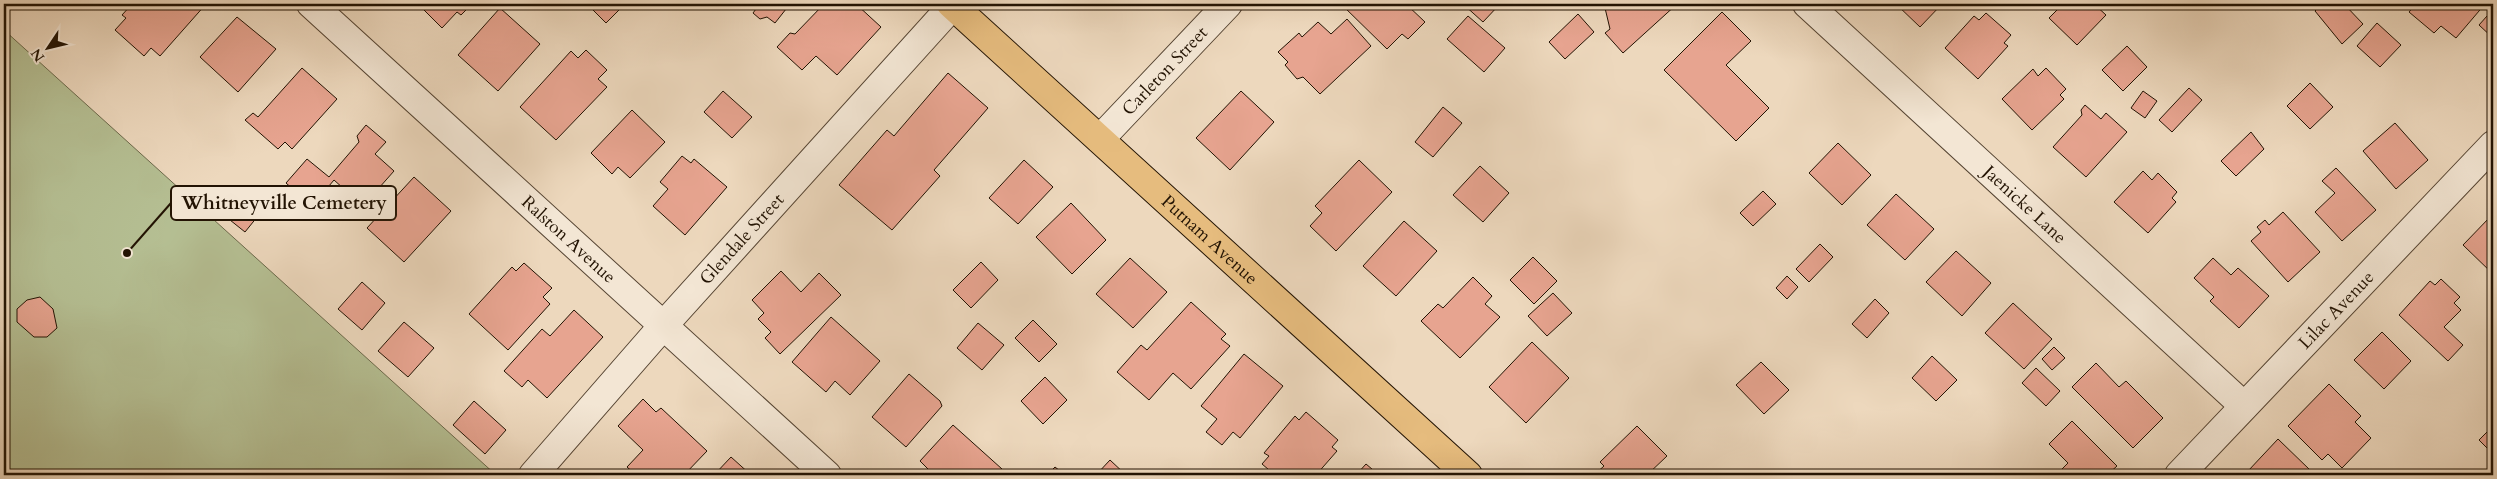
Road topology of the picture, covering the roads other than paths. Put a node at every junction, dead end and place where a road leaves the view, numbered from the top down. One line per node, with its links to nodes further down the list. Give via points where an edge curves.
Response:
1 (311, 4): 7 (street, Ralston Avenue)
2 (952, 4): 5 (main road, Putnam Avenue); 7 (street, Glendale Street)
3 (1228, 4): 5 (street, Carleton Street)
4 (1807, 4): 8 (street, Jaenicke Lane)
5 (1100, 139): 11 (main road, Putnam Avenue)
6 (2493, 145): 8 (street, Lilac Avenue)
7 (662, 327): 9 (street, Glendale Street); 10 (street, Ralston Avenue)
8 (2244, 406): 12 (street, Lilac Avenue)
9 (533, 475)
10 (827, 475)
11 (1468, 475)
12 (2179, 475)

